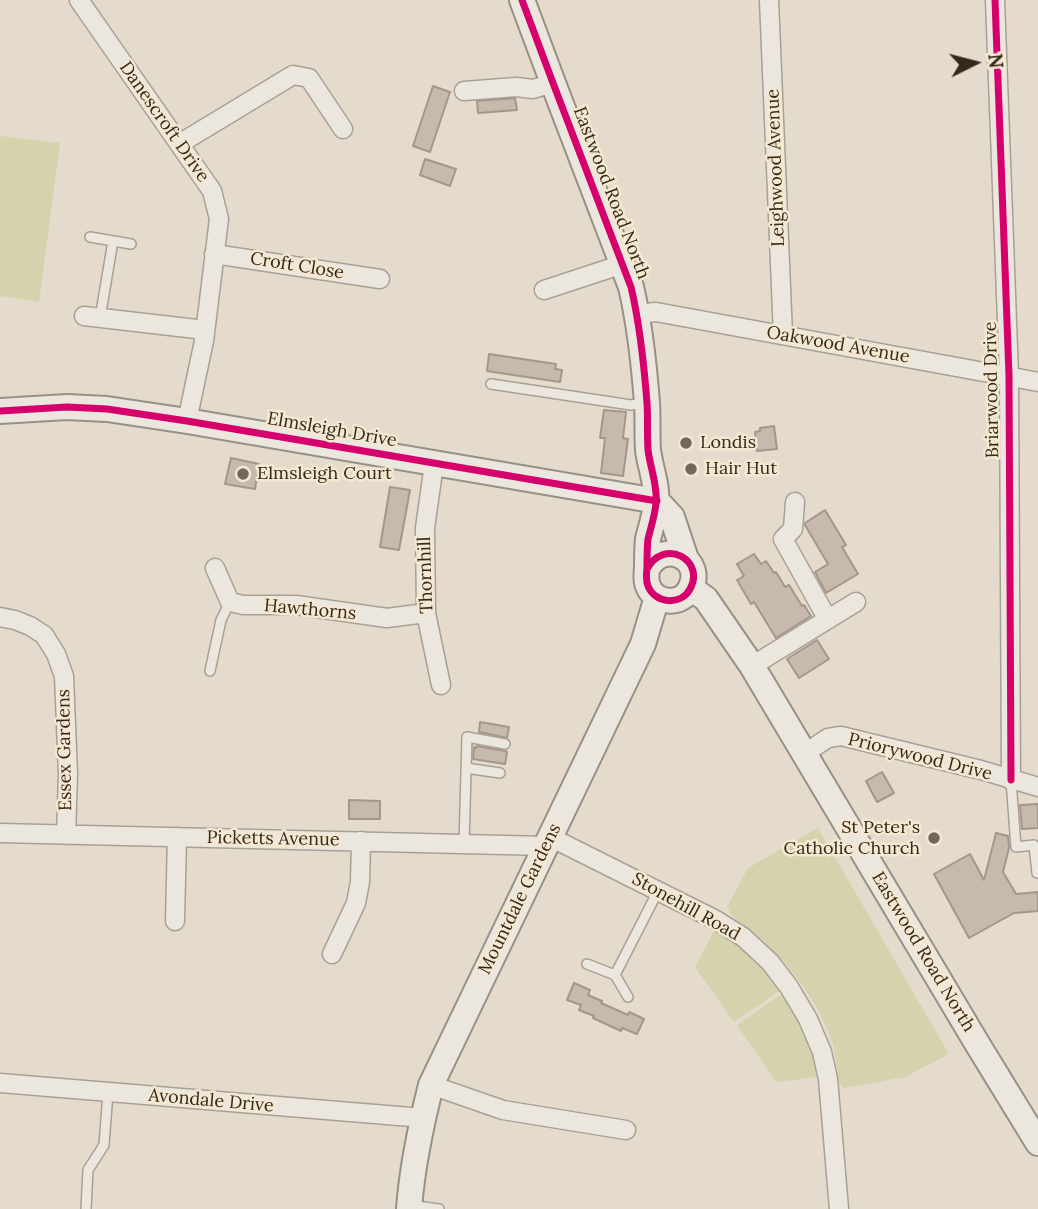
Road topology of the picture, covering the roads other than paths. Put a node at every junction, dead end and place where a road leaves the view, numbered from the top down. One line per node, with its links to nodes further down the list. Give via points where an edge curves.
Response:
1 (79, 0): 8 (street, Danescroft Drive)
2 (522, 0): 5 (street, Eastwood Road North)
3 (769, 0): 19 (street, Leighwood Avenue)
4 (995, 0): 20 (street, Briarwood Drive)
5 (552, 83): 6 (street, via 533,89); 13 (street, Eastwood Road North)
6 (464, 91)
7 (342, 129): 8 (street, via 309,78 293,75)
8 (179, 144): 12 (street, Danescroft Drive, via 212,191 219,219)
9 (90, 237): 10 (lane)
10 (113, 241): 11 (lane); 17 (lane)
11 (131, 243)
12 (214, 254): 14 (street, Croft Close); 18 (street, Danescroft Drive)
13 (623, 264): 15 (street); 16 (street, Eastwood Road North)
14 (380, 279)
15 (544, 290)
16 (638, 314): 19 (street, Oakwood Avenue, via 656,312); 23 (street, Eastwood Road North)
17 (92, 317): 18 (street)
18 (205, 330): 25 (street, Danescroft Drive)
19 (783, 335): 20 (street, Oakwood Avenue)
20 (1009, 375): 21 (street, Oakwood Avenue); 46 (street, Briarwood Drive)
21 (1038, 382)
22 (491, 384): 23 (lane, via 631,405)
23 (647, 403): 27 (street, Eastwood Road North, via 648,449)
24 (0, 411): 25 (street, Elmsleigh Drive, via 107,409)
25 (187, 421): 26 (street, Elmsleigh Drive)
26 (434, 464): 27 (street, Elmsleigh Drive); 36 (street, Thornhill, via 425,528)
27 (657, 501): 29 (street, Eastwood Road North, via 672,517); 31 (street, Eastwood Road North)
28 (795, 502): 38 (street, via 793,529 783,539)
29 (685, 559): 31 (street, via 663,554); 32 (street, via 693,572)
30 (215, 568): 35 (street)
31 (647, 569): 33 (street, via 647,585)
32 (691, 588): 33 (street, via 680,599); 39 (street, Eastwood Road North, via 706,599)
33 (657, 597): 52 (street, Mountdale Gardens, via 643,644)
34 (856, 601): 38 (street)
35 (230, 602): 36 (street, Hawthorns, via 296,605 387,618); 40 (lane, via 220,620)
36 (426, 613): 41 (street, Thornhill)
37 (0, 617): 49 (street, Essex Gardens, via 44,635 64,676)
38 (827, 618): 39 (street)
39 (752, 666): 43 (street, Eastwood Road North)
40 (210, 670)
41 (441, 685)
42 (505, 744): 44 (lane, via 467,737)
43 (805, 753): 46 (street, Priorywood Drive, via 828,738 841,737); 66 (street, Eastwood Road North)
44 (466, 768): 45 (lane); 53 (lane)
45 (500, 773)
46 (1011, 780): 47 (street, Priorywood Drive); 54 (lane, via 1016,847 1034,845)
47 (1038, 787)
48 (0, 833): 49 (street, Picketts Avenue)
49 (66, 835): 50 (street, Picketts Avenue)
50 (177, 837): 51 (street, Picketts Avenue); 56 (street)
51 (361, 841): 53 (street, Picketts Avenue); 57 (street, via 356,903)
52 (548, 842): 53 (street, Picketts Avenue); 55 (street, Stonehill Road); 62 (street, Mountdale Gardens)
53 (464, 844)
54 (1037, 873)
55 (659, 891): 59 (lane); 70 (street, Stonehill Road, via 743,937 770,962 808,1019 828,1079)
56 (175, 921)
57 (332, 954)
58 (587, 964): 59 (lane)
59 (615, 975): 60 (lane)
60 (628, 997)
61 (0, 1083): 63 (street, Avondale Drive)
62 (431, 1085): 64 (street, Mountdale Gardens); 65 (street, via 503,1111)
63 (108, 1092): 64 (street, Avondale Drive); 68 (lane, via 104,1145 88,1170)
64 (423, 1118): 67 (street, Mountdale Gardens)
65 (626, 1129)
66 (1038, 1143)
67 (409, 1207): 69 (lane)
68 (86, 1209)
69 (439, 1209)
70 (839, 1209)

